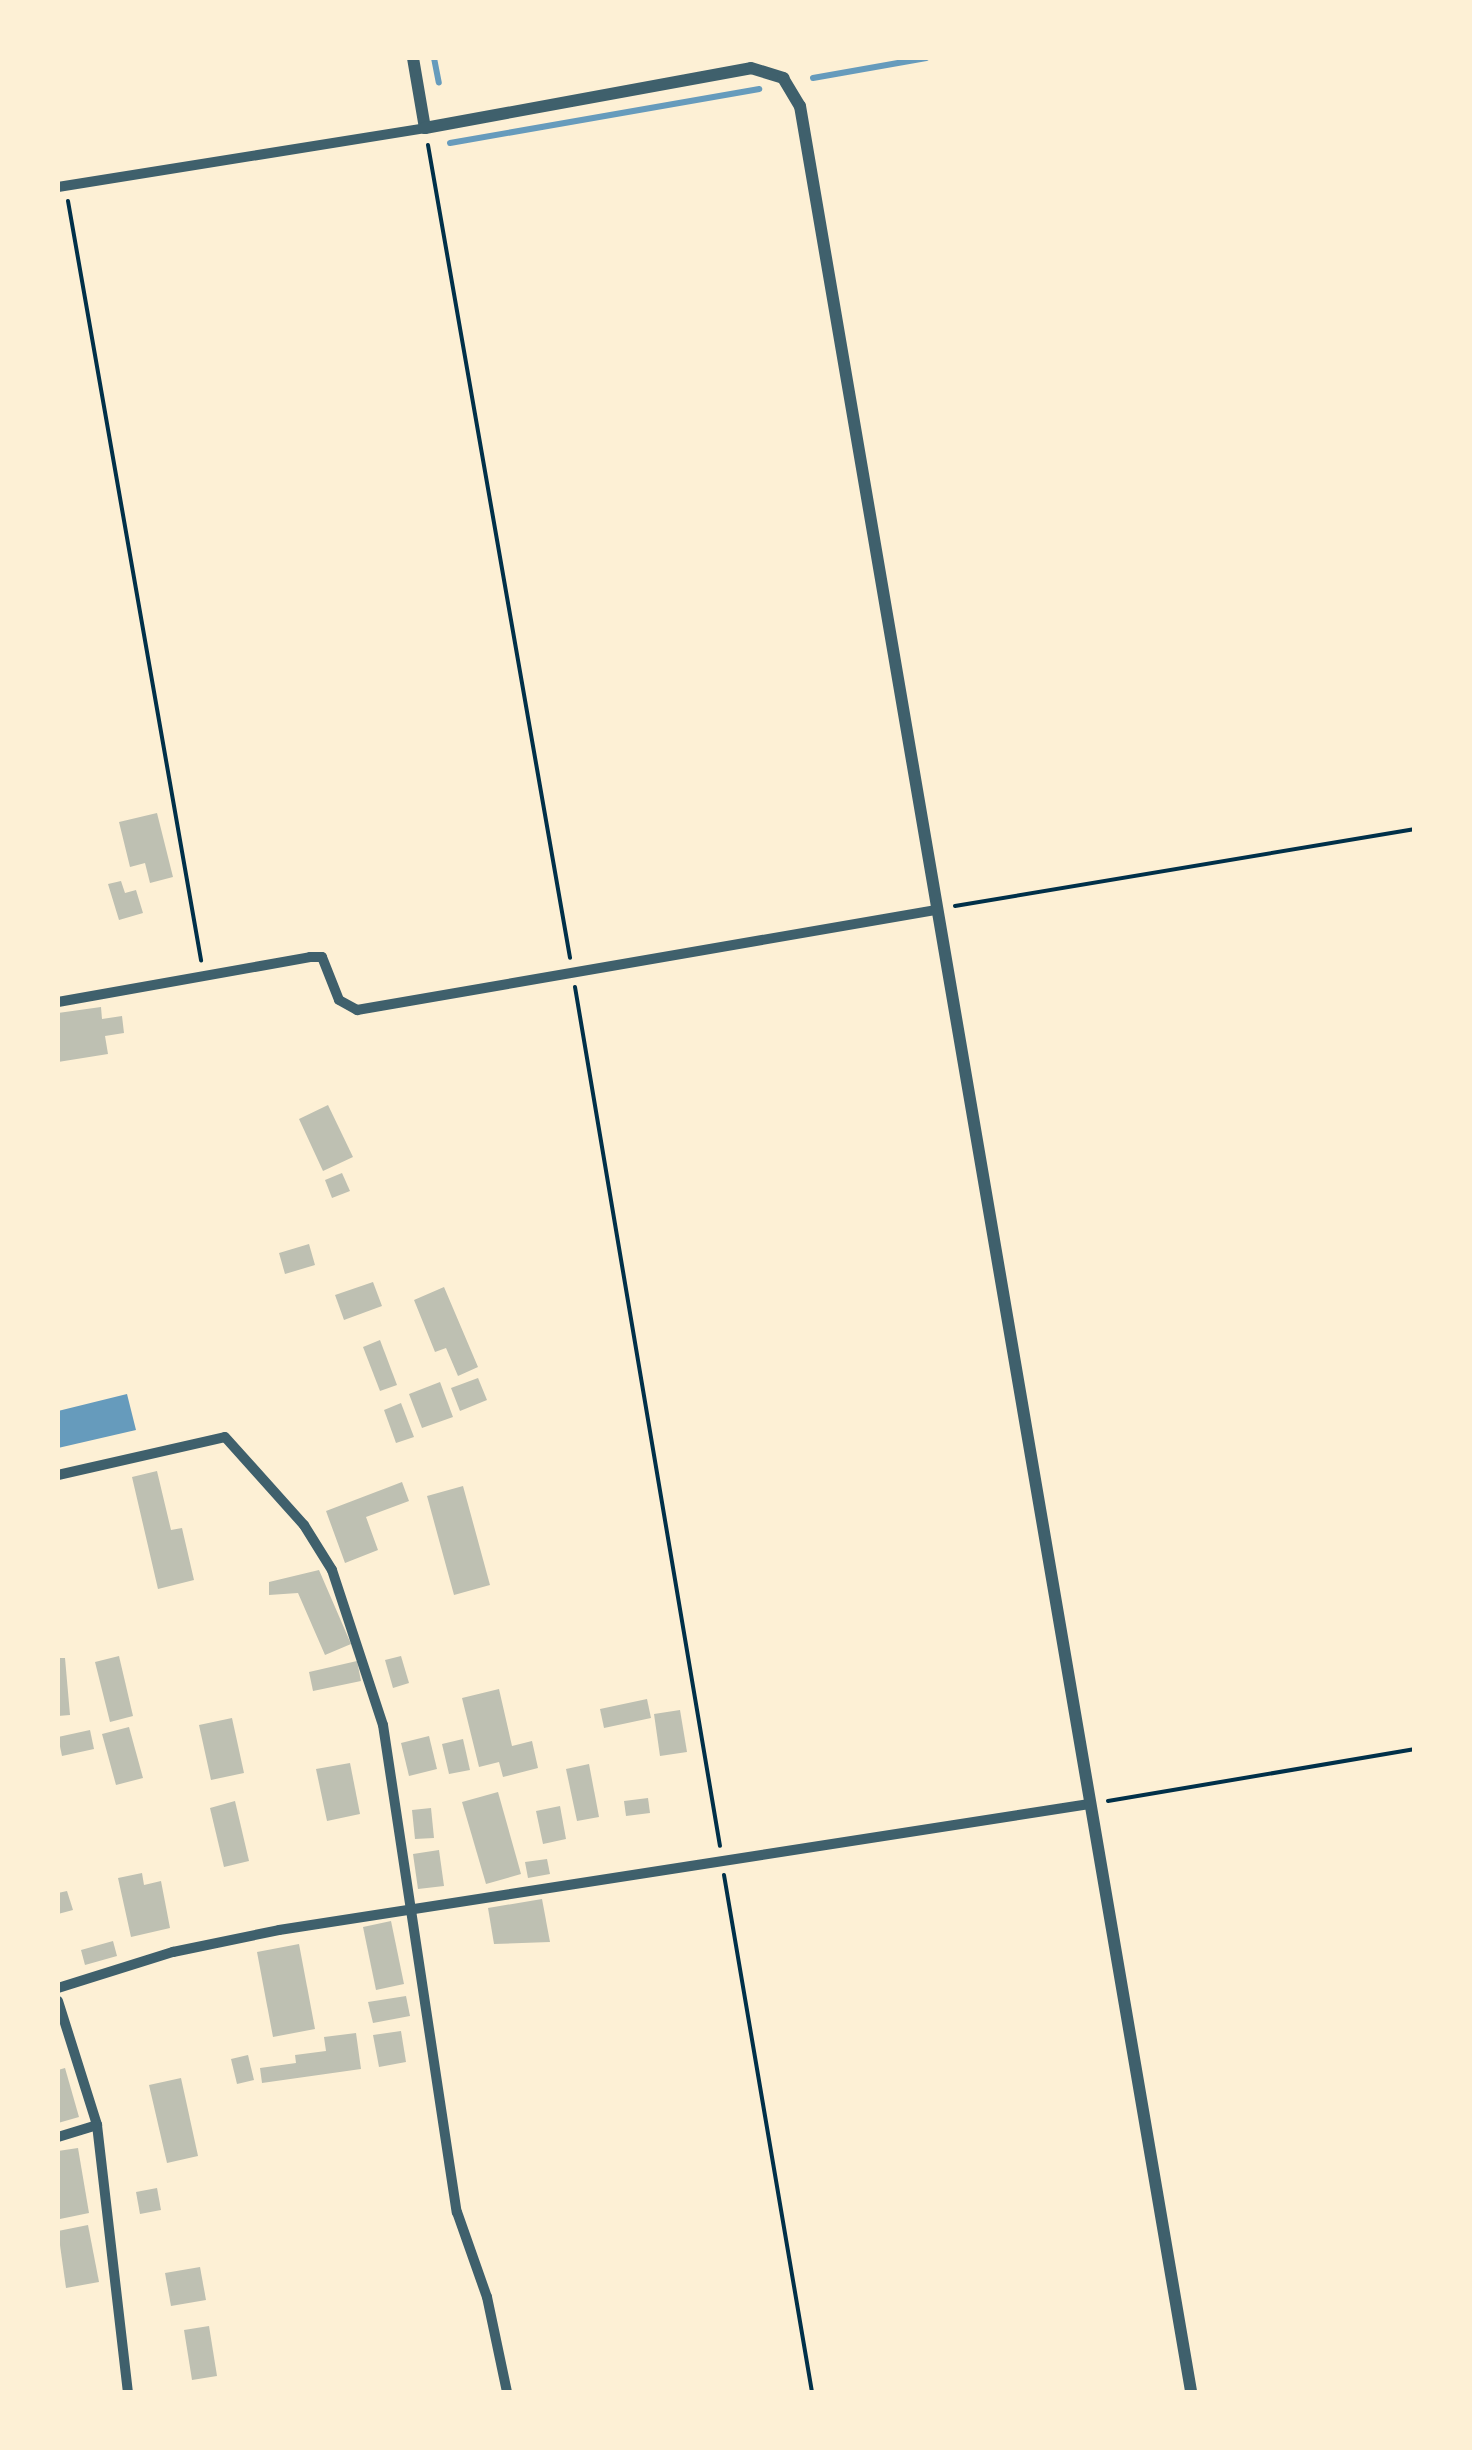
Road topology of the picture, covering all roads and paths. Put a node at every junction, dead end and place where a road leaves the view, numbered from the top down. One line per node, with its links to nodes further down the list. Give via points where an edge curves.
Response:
1 (413, 58): 2 (street)
2 (424, 128): 3 (street); 5 (street, via 751,68 782,78 792,90 800,106); 6 (path)
3 (62, 187): 7 (path)
4 (1414, 829): 5 (path)
5 (936, 910): 6 (street); 11 (street)
6 (572, 970): 7 (street, via 357,1010 339,1000 322,958); 12 (path)
7 (204, 978): 8 (street)
8 (58, 1002)
9 (58, 1474): 13 (street, via 225,1437 304,1525 342,1592 375,1690)
10 (1414, 1749): 11 (path)
11 (1089, 1804): 12 (street); 21 (street)
12 (723, 1865): 13 (street); 20 (path)
13 (406, 1909): 14 (street, via 172,1952); 19 (street, via 457,2212 487,2297)
14 (58, 1988)
15 (58, 2001): 16 (street)
16 (97, 2124): 17 (street); 18 (street)
17 (58, 2137)
18 (128, 2392)
19 (506, 2392)
20 (812, 2392)
21 (1191, 2392)

